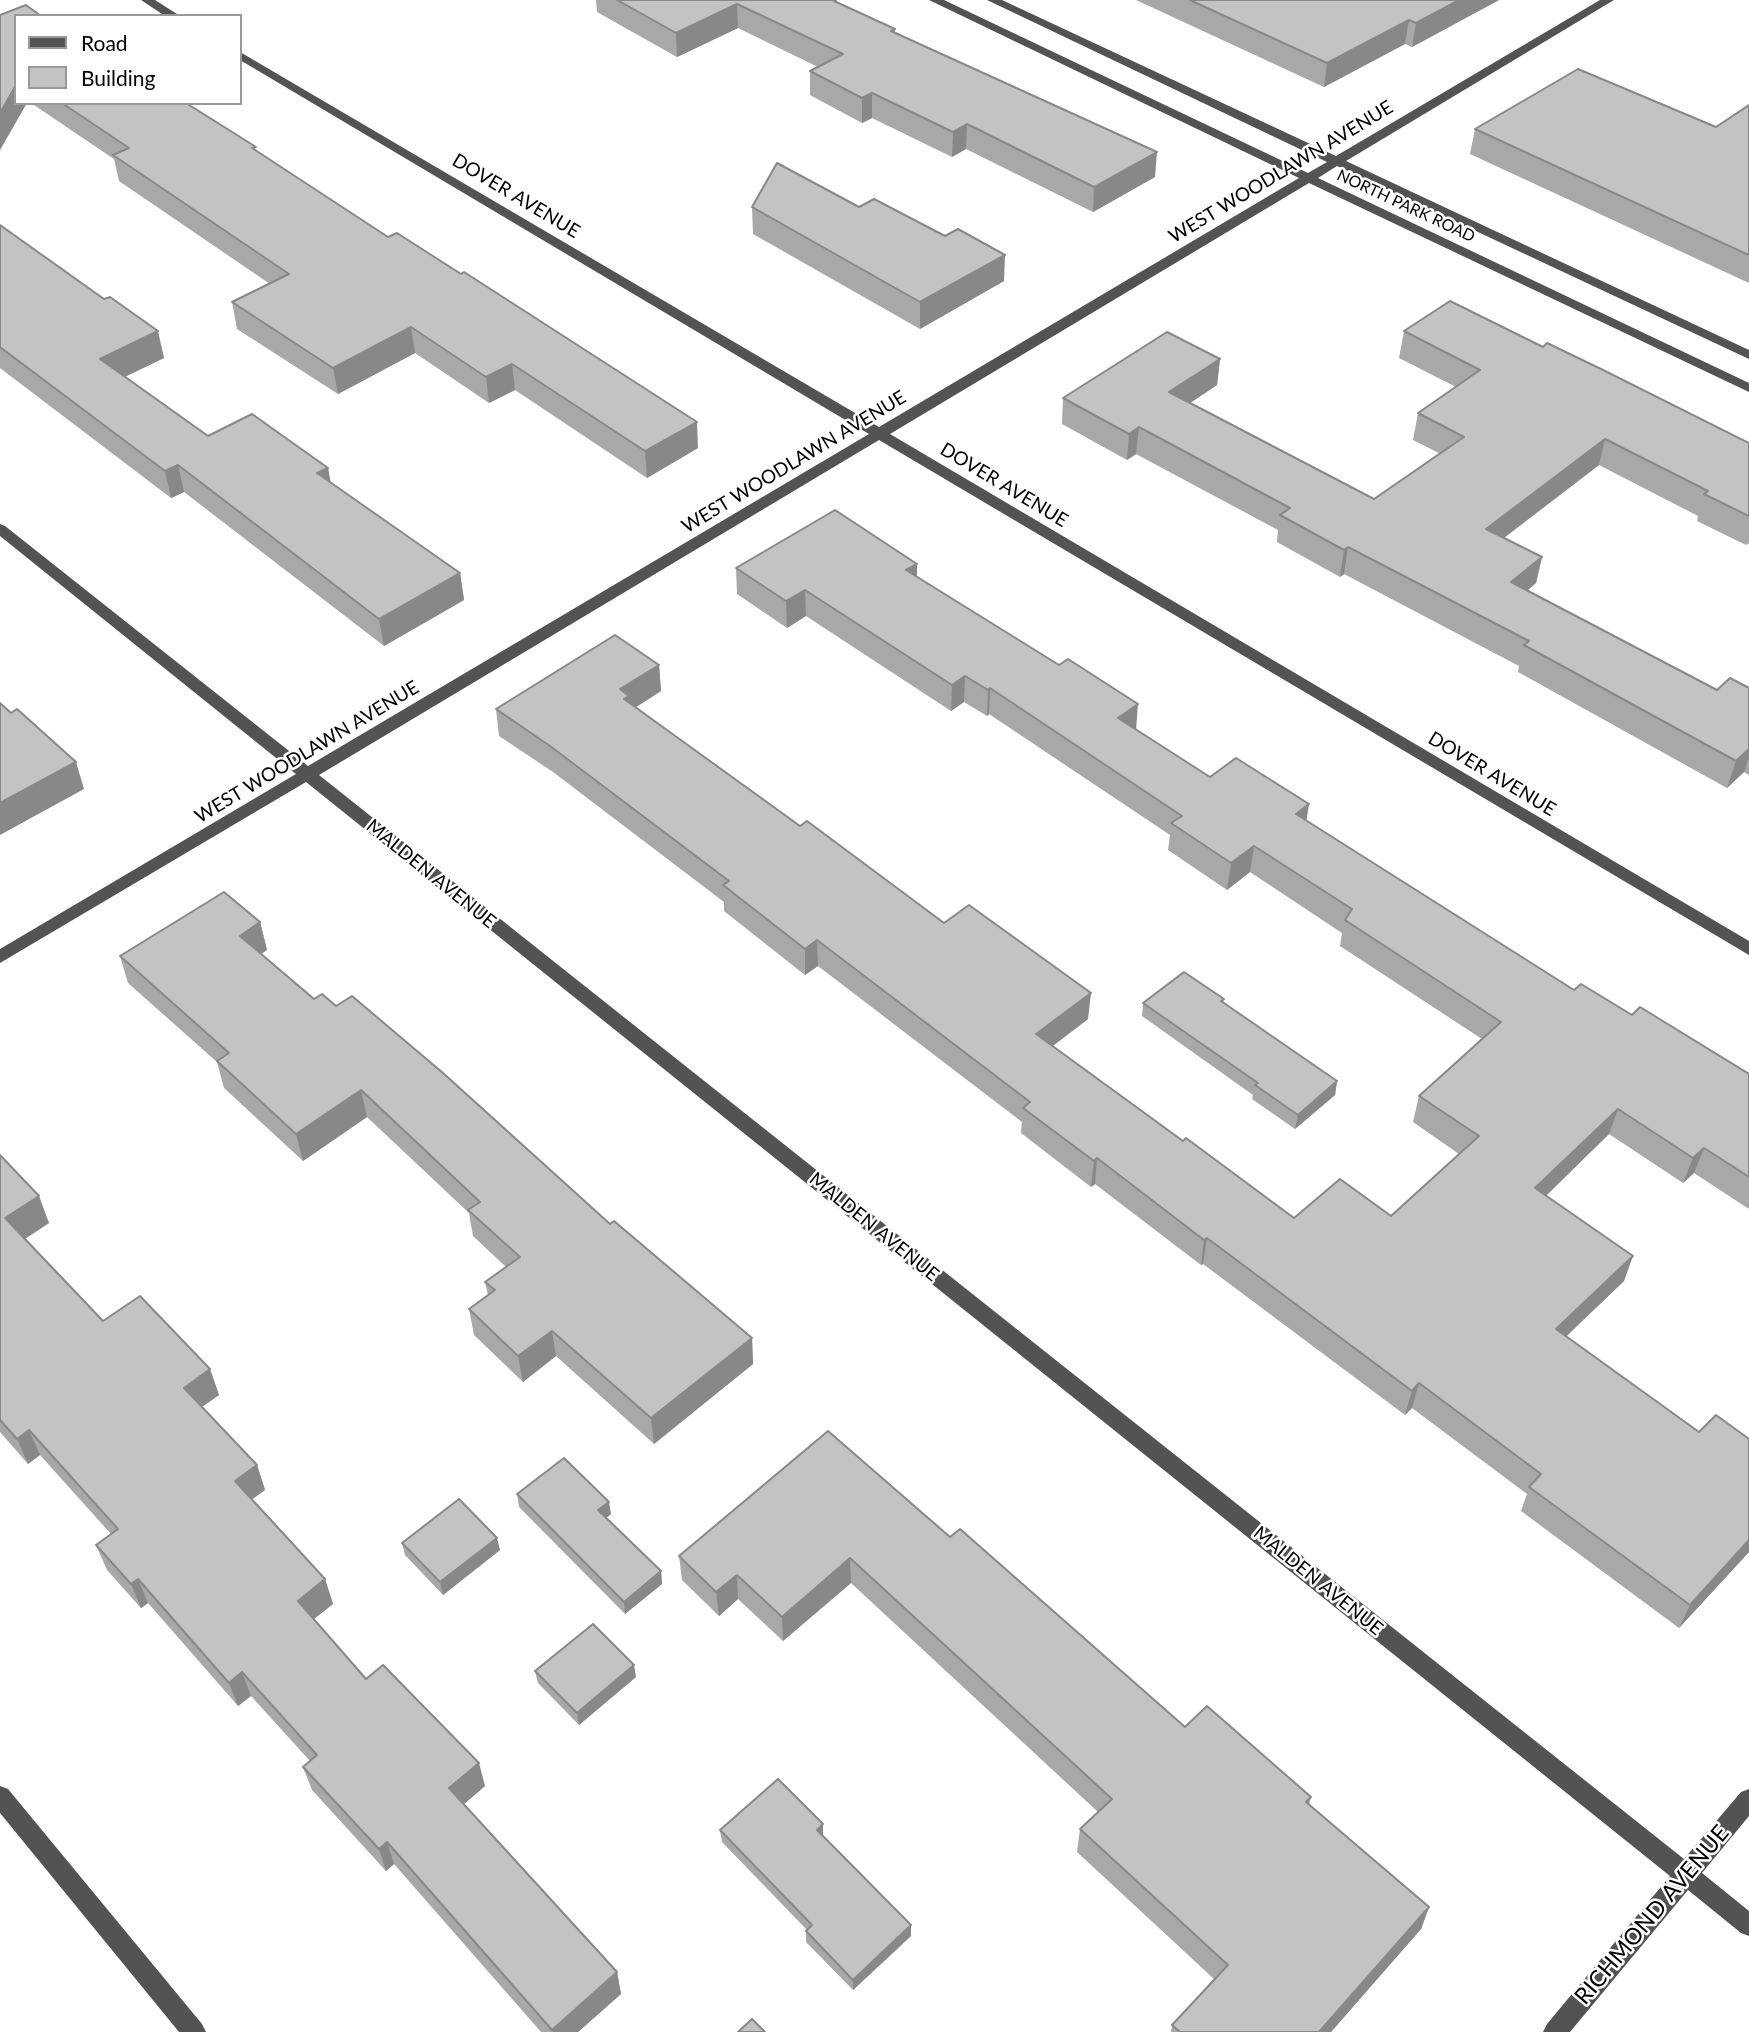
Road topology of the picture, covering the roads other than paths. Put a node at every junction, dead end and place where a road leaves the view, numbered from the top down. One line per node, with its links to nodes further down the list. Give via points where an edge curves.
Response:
1 (148, 0): 5 (street)
2 (935, 0): 8 (street, NORTH PARK ROAD)
3 (993, 0): 7 (street, NORTH PARK ROAD)
4 (1608, 0): 7 (street, WEST WOODLAWN AVENUE)
5 (171, 14)
6 (242, 56): 11 (street, DOVER AVENUE)
7 (1336, 162): 8 (street, WEST WOODLAWN AVENUE); 9 (street, NORTH PARK ROAD)
8 (1307, 179): 10 (street, NORTH PARK ROAD); 11 (street, WEST WOODLAWN AVENUE)
9 (1749, 355)
10 (1749, 388)
11 (880, 434): 13 (street, WEST WOODLAWN AVENUE); 14 (street, DOVER AVENUE)
12 (0, 529): 13 (street, MALDEN AVENUE)
13 (306, 775): 15 (street, WEST WOODLAWN AVENUE); 18 (street, MALDEN AVENUE)
14 (1749, 948)
15 (0, 957)
16 (0, 1796): 20 (street)
17 (1749, 1799): 18 (street, RICHMOND AVENUE)
18 (1686, 1874): 19 (street, MALDEN AVENUE); 21 (street, RICHMOND AVENUE)
19 (1749, 1925)
20 (194, 2032)
21 (1555, 2032)

